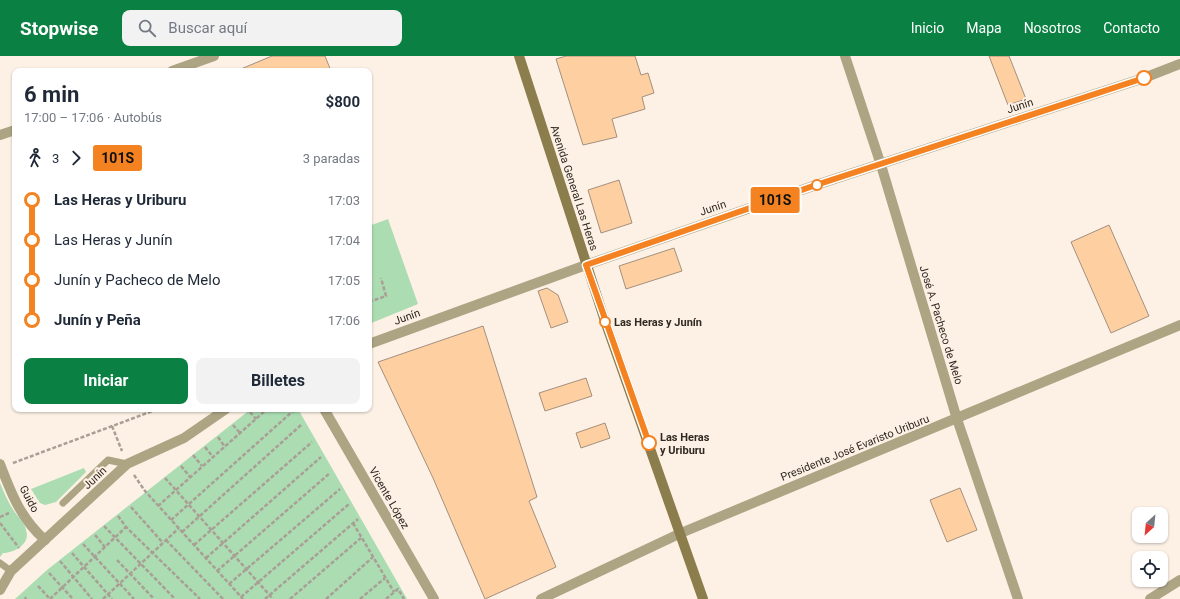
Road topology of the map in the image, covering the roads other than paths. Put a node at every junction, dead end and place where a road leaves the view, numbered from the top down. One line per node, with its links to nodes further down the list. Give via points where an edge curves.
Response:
1 (214, 56): 4 (street)
2 (519, 56): 10 (main road, Avenida General Las Heras)
3 (845, 56): 9 (street, José A. Pacheco de Melo)
4 (190, 64): 6 (street)
5 (1180, 64): 9 (street, Junín)
6 (180, 68)
7 (12, 131): 8 (street)
8 (0, 135)
9 (881, 165): 10 (street, Junín); 15 (street, José A. Pacheco de Melo)
10 (586, 265): 12 (street, Junín); 19 (main road, Avenida General Las Heras)
11 (1180, 325): 15 (street, Presidente José Evaristo Uriburu)
12 (372, 343)
13 (222, 412): 16 (street, Junín, via 184,438)
14 (326, 412): 25 (street, Vicente López)
15 (957, 419): 19 (street, Presidente José Evaristo Uriburu); 28 (street, José A. Pacheco de Melo)
16 (127, 464): 18 (lane, via 108,460); 20 (street, Junín)
17 (1, 466): 20 (street, Guido, via 13,499 26,522)
18 (63, 503)
19 (681, 533): 26 (street, Presidente José Evaristo Uriburu); 27 (main road, Avenida General Las Heras)
20 (45, 540): 22 (street, Junín)
21 (0, 563): 22 (lane)
22 (11, 571): 24 (street, Junín)
23 (1180, 580): 29 (street)
24 (0, 590)
25 (434, 599)
26 (541, 599)
27 (703, 599)
28 (1018, 599)
29 (1150, 599)

